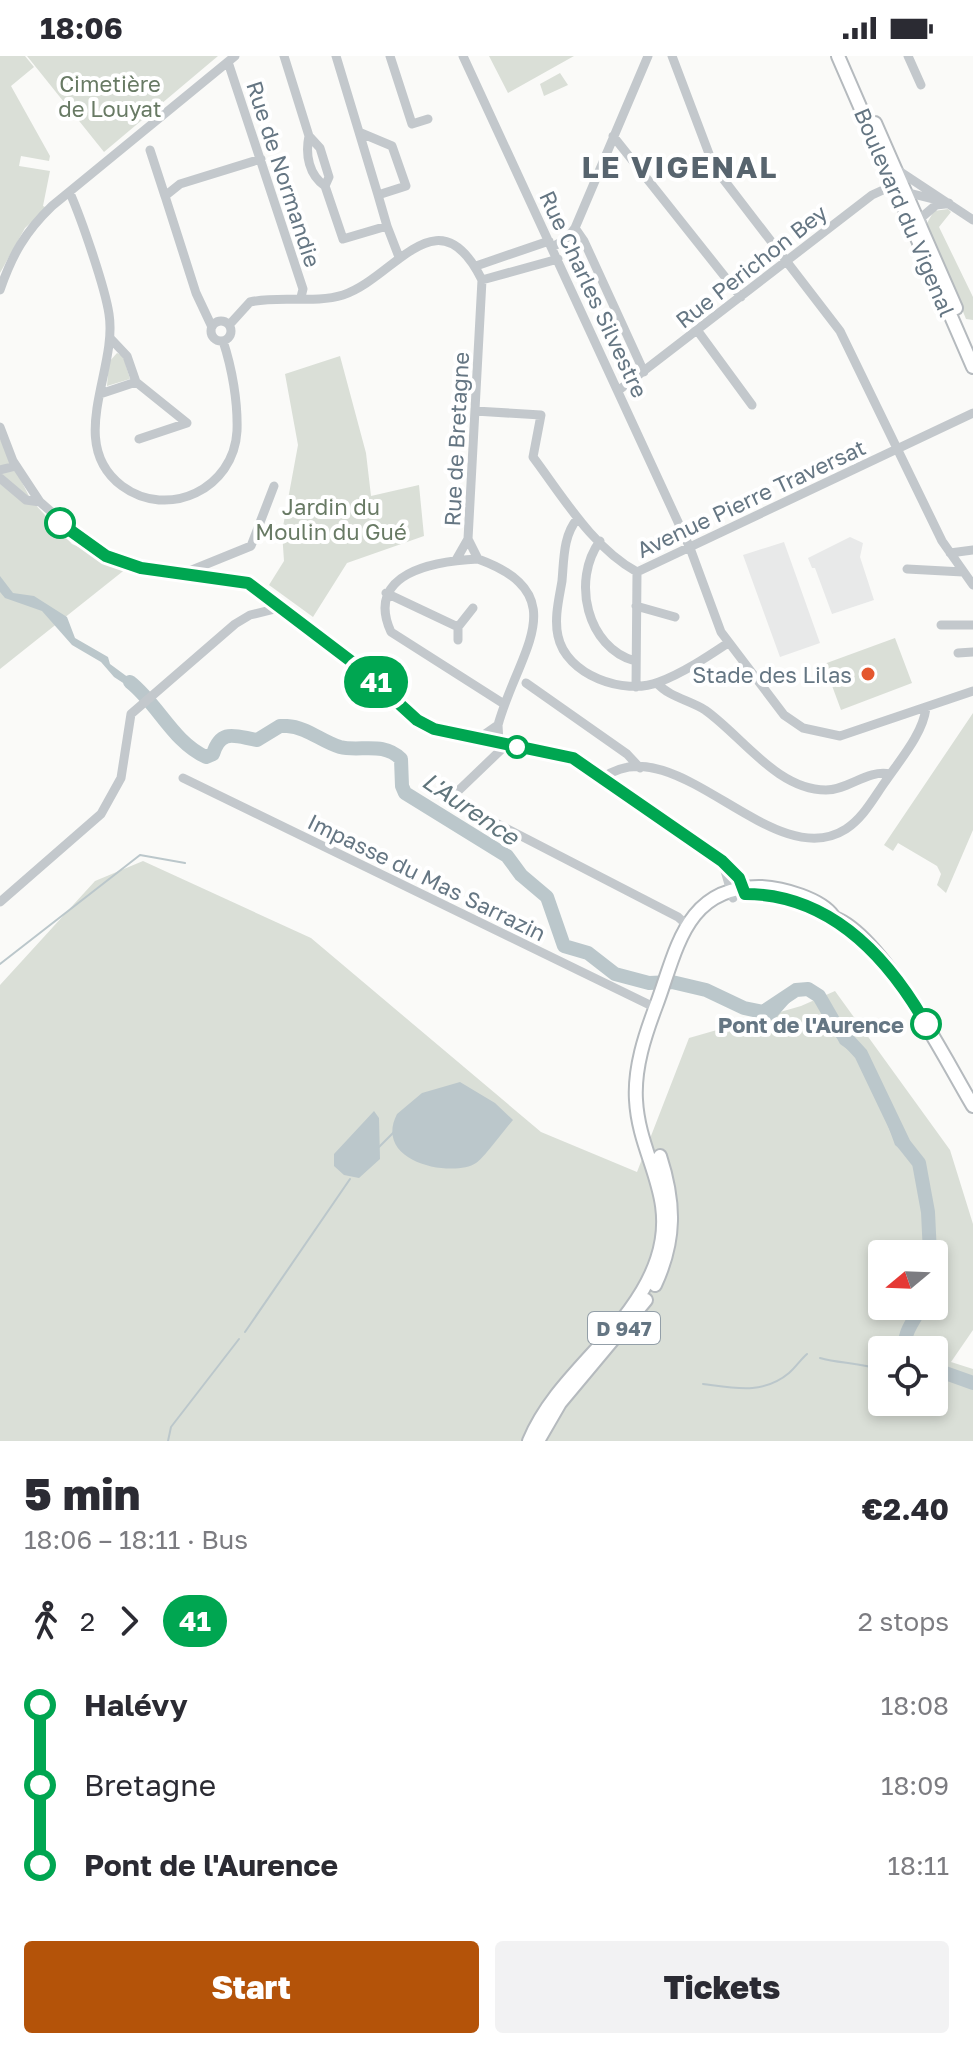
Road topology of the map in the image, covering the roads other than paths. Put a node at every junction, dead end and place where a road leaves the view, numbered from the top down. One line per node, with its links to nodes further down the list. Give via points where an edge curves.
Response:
1 (284, 56): 25 (street, via 309,136 306,151 315,179 325,186 343,239)
2 (336, 56): 13 (street)
3 (390, 56): 12 (street, via 412,124)
4 (463, 56): 28 (street, Rue Charles Silvestre)
5 (648, 56): 14 (street)
6 (672, 56): 31 (street, via 714,167)
7 (838, 56): 18 (main road, Boulevard du Vigenal)
8 (846, 56): 17 (main road, Boulevard du Vigenal)
9 (908, 56): 11 (street)
10 (232, 59): 16 (street, Rue de Normandie); 19 (street)
11 (921, 85)
12 (428, 119)
13 (361, 133): 21 (street); 21 (street, via 392,146 406,186)
14 (613, 136): 27 (street); 36 (street)
15 (150, 150): 22 (street)
16 (261, 159): 22 (street, via 180,184); 35 (street, Rue de Normandie, via 303,289)
17 (899, 171): 20 (main road, Boulevard du Vigenal); 23 (street)
18 (894, 185): 20 (street); 31 (street, Rue Perichon Bey, via 872,195); 43 (main road, Boulevard du Vigenal)
19 (70, 193): 34 (street, via 26,231); 40 (street, via 109,312)
20 (909, 193): 23 (street); 26 (main road, Boulevard du Vigenal)
21 (378, 195): 25 (street)
22 (165, 196): 38 (street)
23 (949, 203): 24 (street); 26 (street, via 927,211)
24 (973, 220)
25 (387, 226): 29 (street)
26 (922, 227): 42 (main road, Boulevard du Vigenal)
27 (575, 228): 28 (street, via 567,239); 44 (street)
28 (551, 244): 30 (street, Rue Charles Silvestre); 32 (street)
29 (399, 257): 32 (street, via 424,242 442,241 455,245); 35 (street, via 342,295)
30 (558, 259): 33 (street); 46 (street, Rue Charles Silvestre)
31 (787, 260): 36 (street, Rue Perichon Bey); 53 (street, via 840,331)
32 (476, 266): 33 (street)
33 (482, 280): 49 (street, Rue de Bretagne)
34 (0, 290)
35 (301, 297): 37 (street, via 250,302)
36 (741, 297): 39 (street, Rue Perichon Bey)
37 (230, 324): 38 (street, via 219,321); 41 (street, via 232,331)
38 (212, 327): 41 (street, via 212,336)
39 (697, 330): 44 (street, Rue Perichon Bey); 48 (street)
40 (111, 339): 45 (street, via 127,356); 47 (street)
41 (223, 341): 47 (street, via 237,432 226,467 200,492 160,500 138,496 114,478 97,451 94,431)
42 (973, 347)
43 (973, 367)
44 (644, 372): 46 (street, Rue Perichon Bey)
45 (136, 382): 47 (street); 52 (street, via 187,423)
46 (619, 390): 62 (street, Rue Charles Silvestre)
47 (100, 394)
48 (752, 405)
49 (475, 411): 59 (street, Avenue Pierre Traversat, via 541,415 533,457); 60 (street, Rue de Bretagne)
50 (973, 413): 53 (street, Avenue Pierre Traversat)
51 (0, 427): 55 (street)
52 (139, 439)
53 (899, 448): 62 (street, Avenue Pierre Traversat); 64 (street)
54 (0, 470): 55 (street)
55 (19, 470): 56 (street); 58 (street)
56 (2, 480): 58 (street, via 26,500)
57 (274, 486): 70 (street, via 251,546)
58 (40, 502): 70 (street, via 106,556)
59 (578, 518): 61 (street, Avenue Pierre Traversat); 87 (street, via 568,529 558,638 572,661 601,680)
60 (468, 539): 65 (street, Rue de Bretagne); 66 (street)
61 (600, 541): 68 (street, Avenue Pierre Traversat); 84 (street, via 584,589 589,615 598,635)
62 (690, 548): 68 (street, Avenue Pierre Traversat); 81 (street, Rue Charles Silvestre)
63 (973, 550): 64 (street)
64 (950, 553): 69 (street)
65 (478, 559): 66 (street); 89 (street, via 508,570 522,582 536,614)
66 (456, 560): 72 (street, via 398,578)
67 (907, 569): 69 (street)
68 (637, 572): 73 (street)
69 (963, 572): 71 (street)
70 (182, 574): 74 (street, via 248,583)
71 (973, 585)
72 (386, 593): 79 (street); 89 (street, via 383,614 391,632)
73 (636, 606): 76 (street); 84 (street)
74 (279, 608): 92 (street, via 360,668 417,720); 99 (street, via 235,624 131,714 121,778 101,814)
75 (473, 608): 79 (street)
76 (675, 617)
77 (941, 625): 78 (street)
78 (973, 625)
79 (458, 627): 80 (street)
80 (458, 640)
81 (728, 643): 86 (street); 90 (street, Rue Charles Silvestre, via 784,715 821,734 840,736)
82 (973, 652): 83 (street)
83 (958, 653)
84 (635, 661): 87 (street)
85 (526, 683): 94 (street)
86 (657, 683): 87 (street); 95 (street, via 704,710 803,787 826,790 877,773)
87 (636, 687)
88 (973, 691): 90 (street, Rue Charles Silvestre)
89 (504, 704): 91 (street)
90 (926, 708): 95 (street, via 921,727)
91 (498, 725): 92 (street); 93 (street)
92 (478, 739): 93 (street)
93 (503, 744): 96 (street, via 573,758); 100 (street, via 457,792 465,807)
94 (640, 768): 95 (street, via 672,772 797,837 824,838 861,817); 96 (street, via 615,769)
95 (890, 774)
96 (604, 777): 98 (street, via 733,870)
97 (183, 778): 101 (street, Impasse du Mas Sarrazin)
98 (738, 892): 100 (main road); 102 (main road, via 769,887 828,909 869,946 901,983)
99 (0, 902)
100 (688, 926): 101 (main road, D 947, via 668,964)
101 (656, 1008): 103 (main road, D 947, via 639,1063 636,1102 663,1199 656,1261 639,1296 550,1401); 104 (main road, D 947, via 645,1101 671,1198 668,1252 645,1302 566,1395)
102 (973, 1106)
103 (529, 1441)
104 (538, 1441)

